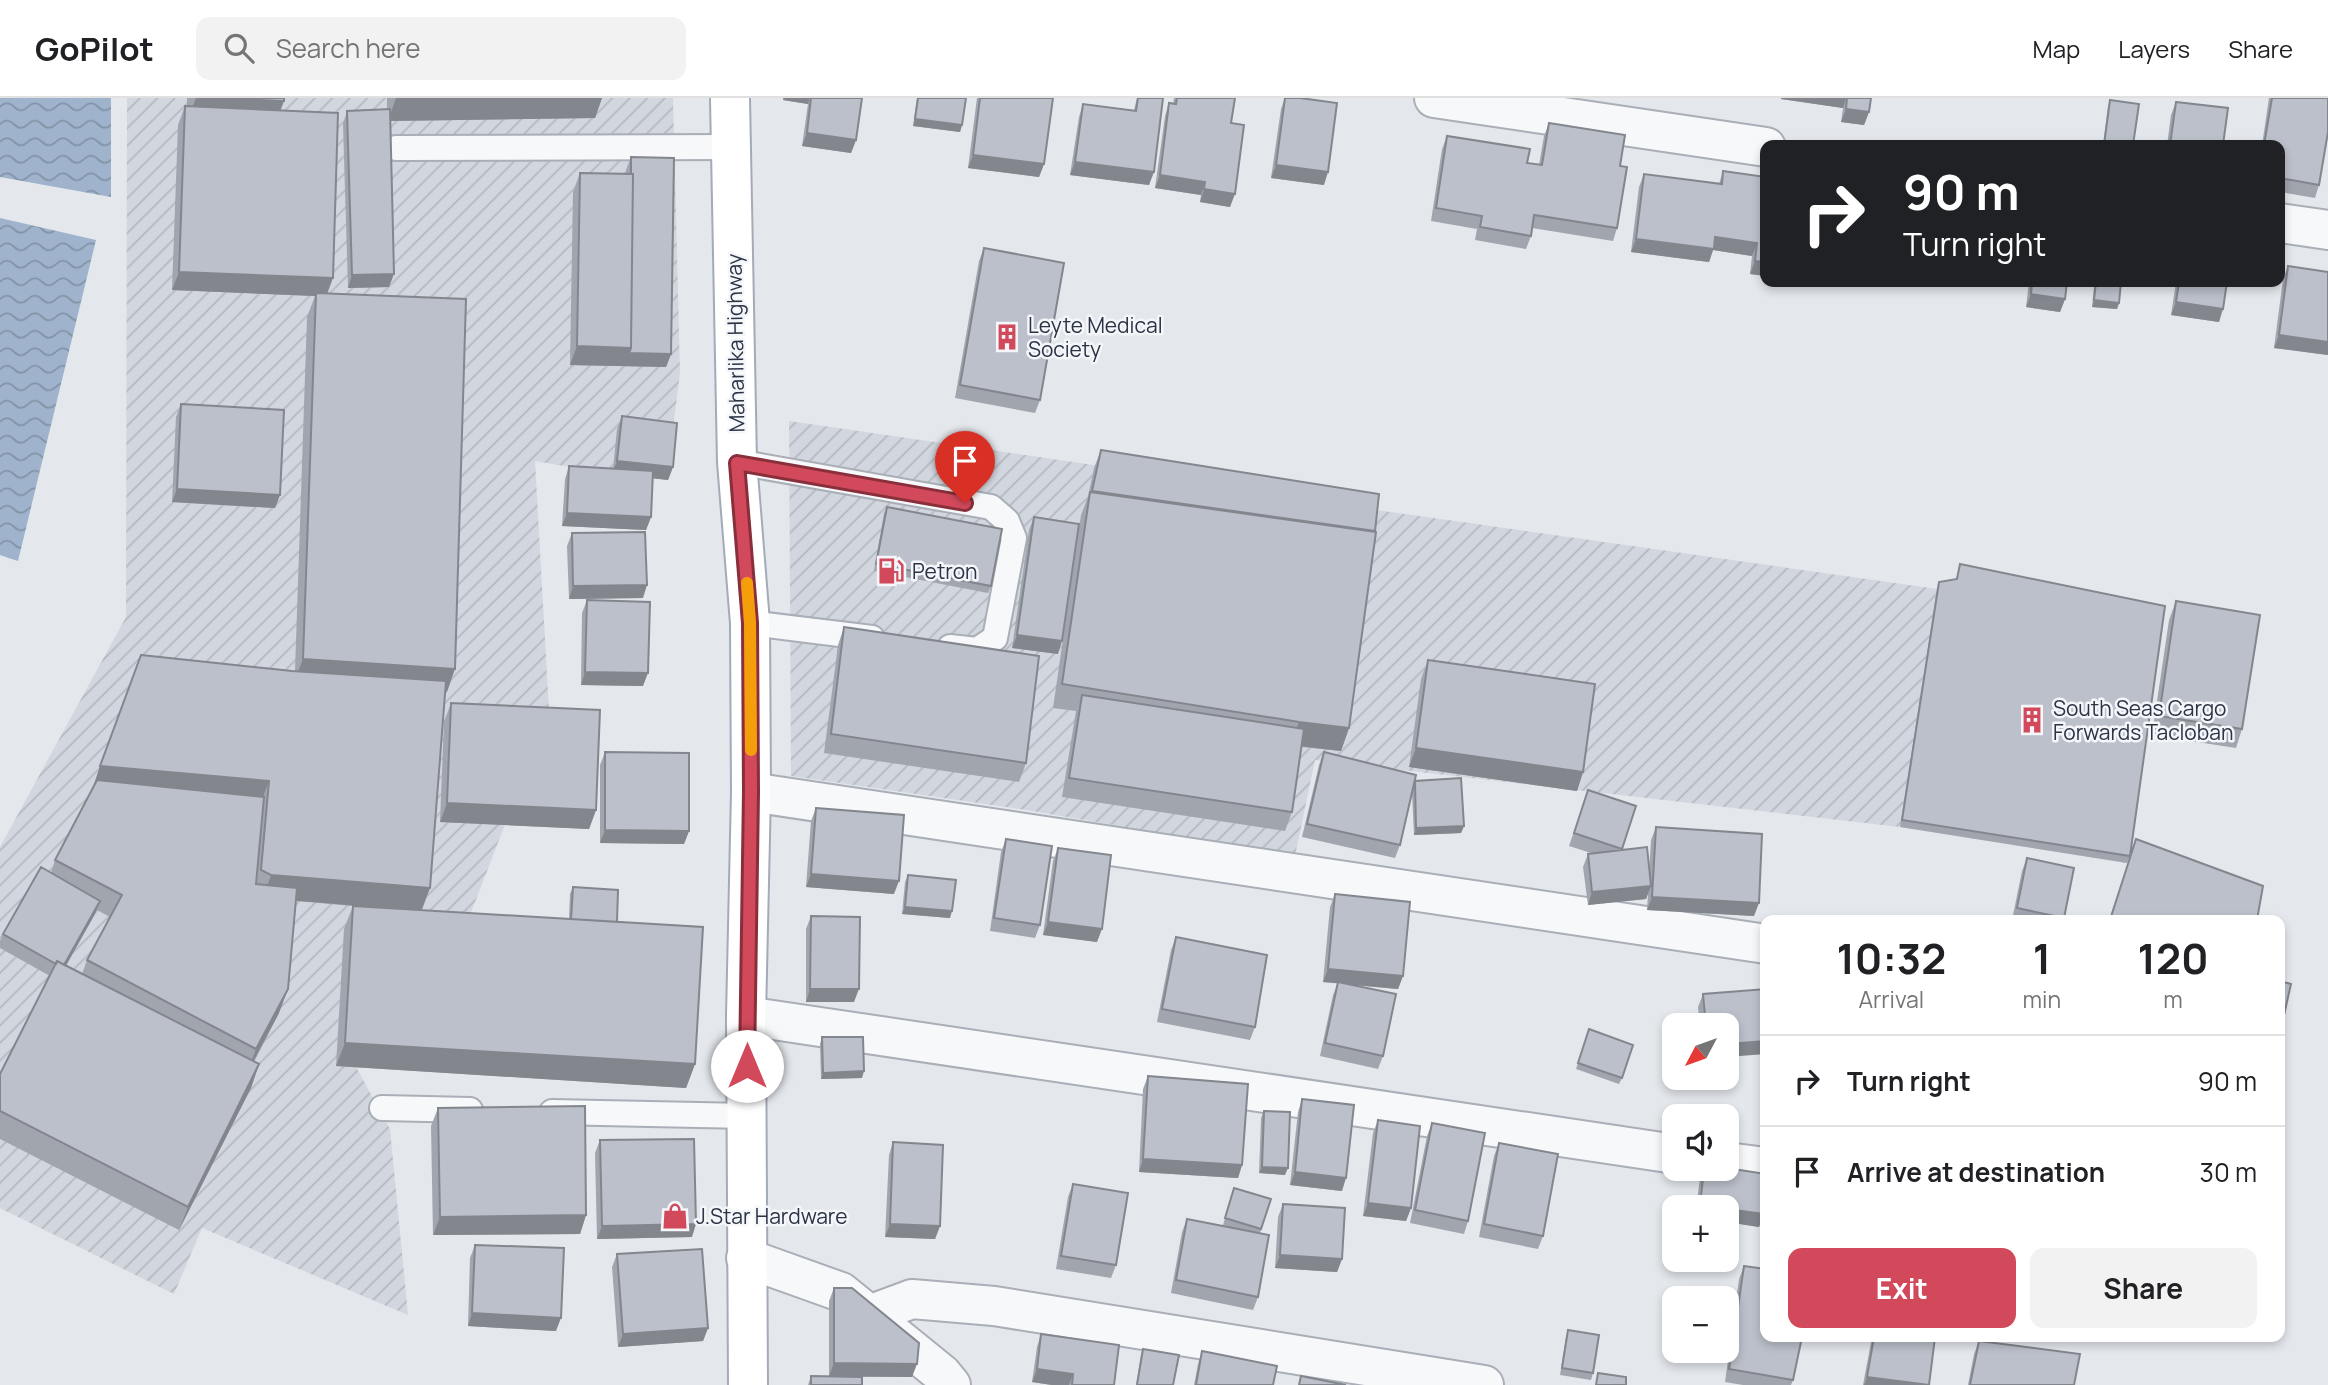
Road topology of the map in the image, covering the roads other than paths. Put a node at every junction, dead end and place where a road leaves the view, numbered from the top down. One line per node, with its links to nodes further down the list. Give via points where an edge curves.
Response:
1 (730, 98): 4 (main road, Maharlika Highway)
2 (1434, 98): 3 (street)
3 (1760, 146)
4 (731, 147): 5 (lane); 8 (main road, Maharlika Highway)
5 (396, 148)
6 (2285, 224): 7 (street)
7 (2328, 230)
8 (737, 463): 9 (main road, Maharlika Highway); 11 (lane, via 991,507 1007,521 1014,538 995,638 977,650)
9 (750, 623): 10 (lane); 12 (main road, Maharlika Highway)
10 (896, 641)
11 (923, 644)
12 (751, 792): 13 (street); 14 (main road, Maharlika Highway)
13 (1760, 943)
14 (747, 1016): 18 (main road, Maharlika Highway); 19 (street)
15 (382, 1108): 16 (lane)
16 (490, 1111)
17 (531, 1111): 18 (lane)
18 (747, 1116): 22 (main road, Maharlika Highway)
19 (1662, 1152)
20 (1739, 1164): 21 (street)
21 (1760, 1166)
22 (746, 1258): 23 (street, via 841,1292); 24 (main road, Maharlika Highway)
23 (869, 1314): 25 (street); 26 (street, via 912,1299 993,1306)
24 (748, 1385)
25 (951, 1385)
26 (1484, 1385)

